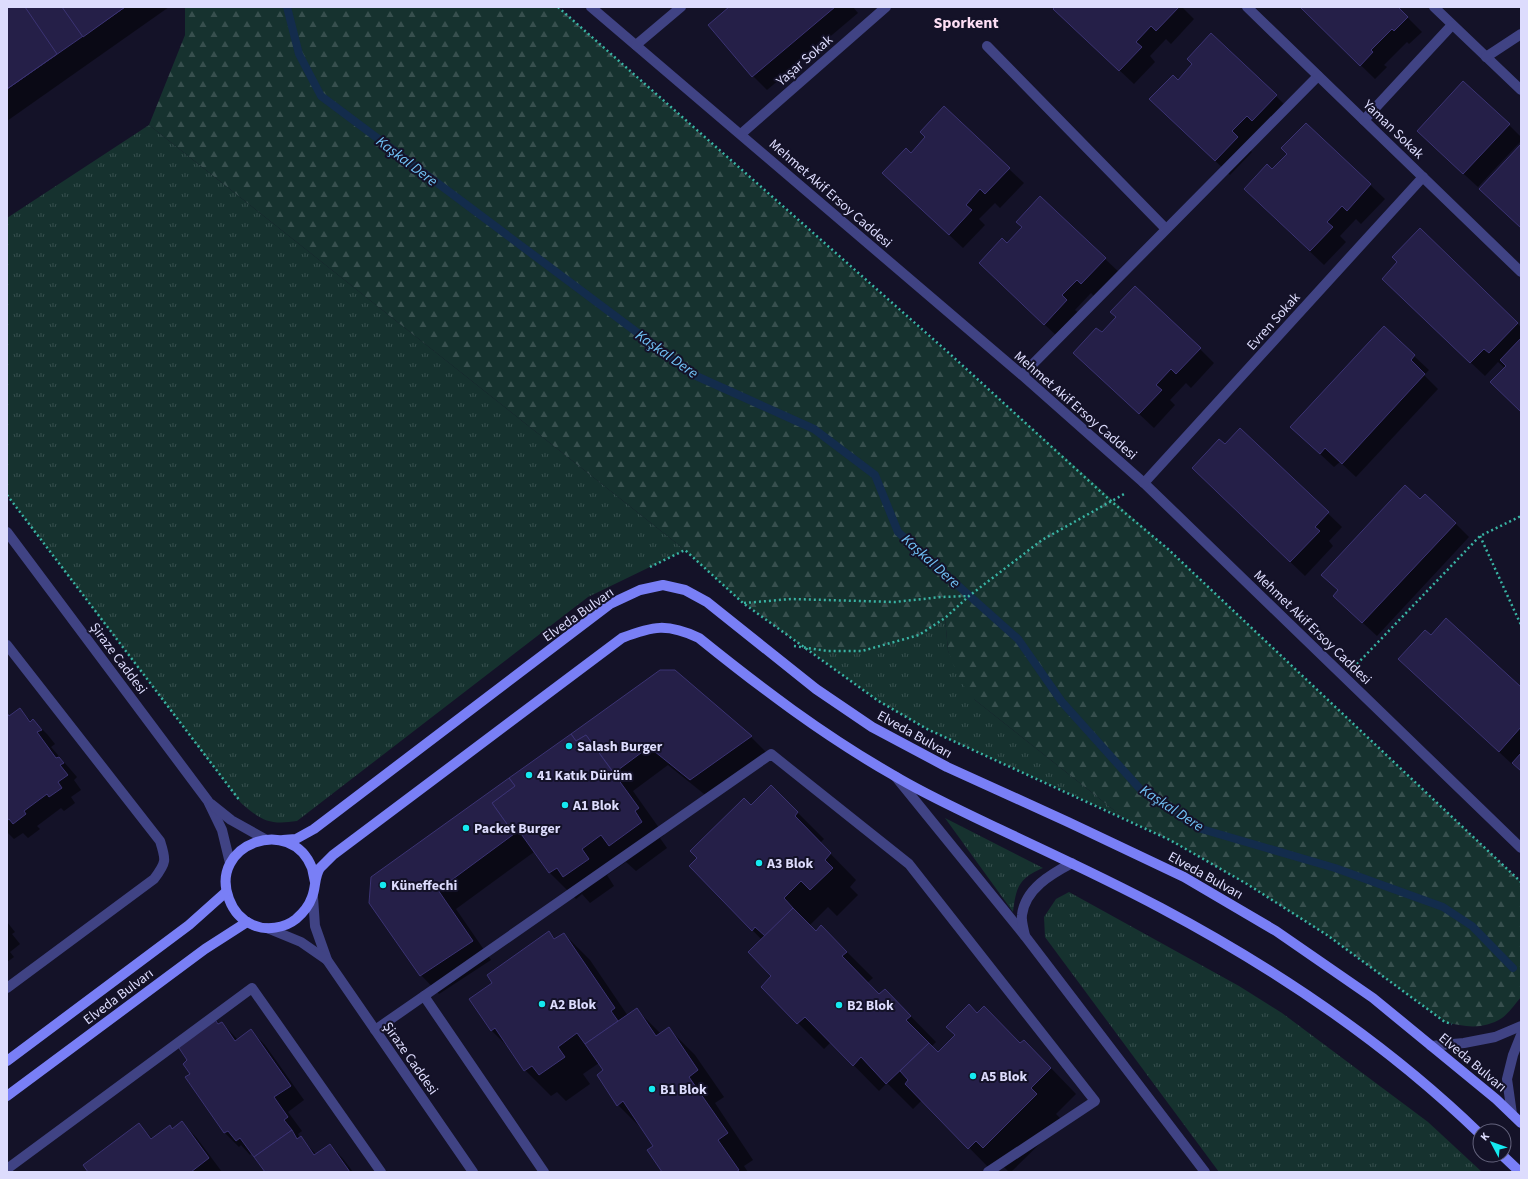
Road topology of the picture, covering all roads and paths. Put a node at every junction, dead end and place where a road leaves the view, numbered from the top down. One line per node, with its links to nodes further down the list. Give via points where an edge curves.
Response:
1 (558, 7): 22 (path, via 944,349)
2 (591, 7): 9 (street, Mehmet Akif Ersoy Caddesi)
3 (681, 7): 9 (street)
4 (886, 7): 15 (street, Yaşar Sokak)
5 (1247, 7): 12 (street, Yaman Sokak)
6 (1434, 7): 7 (street)
7 (1452, 25): 11 (street); 14 (street)
8 (1521, 34): 11 (street)
9 (636, 45): 15 (street, Mehmet Akif Ersoy Caddesi)
10 (987, 46): 17 (street)
11 (1486, 57): 13 (street)
12 (1318, 76): 14 (street, Yaman Sokak); 17 (street)
13 (1521, 90)
14 (1364, 120): 16 (street, Yaman Sokak)
15 (741, 134): 19 (street, Mehmet Akif Ersoy Caddesi)
16 (1423, 177): 18 (street, Yaman Sokak); 20 (street, Evren Sokak)
17 (1166, 229): 19 (street)
18 (1521, 272)
19 (1022, 375): 20 (street, Mehmet Akif Ersoy Caddesi)
20 (1144, 483): 22 (path); 34 (street, Mehmet Akif Ersoy Caddesi)
21 (7, 495): 38 (path)
22 (1112, 502): 27 (path, via 1042,540); 35 (path, via 1168,549)
23 (1521, 516): 25 (path)
24 (7, 532): 37 (street, Şiraze Caddesi)
25 (1480, 536): 30 (path); 34 (path)
26 (643, 570): 28 (path, via 685,550)
27 (969, 596): 28 (path, via 895,602 791,599); 33 (path, via 945,618 919,635 862,651)
28 (743, 603): 29 (path); 33 (path)
29 (711, 605): 40 (main road, Elveda Bulvarı, via 685,590 663,585 640,590 610,604 314,829 296,840); 58 (main road, Elveda Bulvarı, via 816,689 872,727 947,767 1184,877 1276,931 1373,998)
30 (1521, 625)
31 (7, 645): 52 (street, via 160,841 165,858 154,879)
32 (791, 645): 33 (path)
33 (805, 648): 54 (path, via 877,700 927,729 1164,837 1247,884 1327,935 1444,1022)
34 (1344, 677): 35 (path); 41 (street, Mehmet Akif Ersoy Caddesi)
35 (1324, 696): 45 (path)
36 (896, 777): 43 (main road); 44 (main road, via 803,718 699,638 668,627 646,629 622,638 333,855 320,868); 50 (street)
37 (208, 801): 39 (street, Şiraze Caddesi, via 231,820); 42 (street, Şiraze Caddesi, via 222,830)
38 (242, 803)
39 (266, 839): 40 (main road); 42 (main road, via 251,843 239,851)
40 (280, 840): 44 (main road, via 294,846 305,855 312,868)
41 (1521, 848)
42 (230, 863): 46 (main road, via 226,877)
43 (1072, 863): 50 (street, via 1038,885 1028,899 1022,915); 63 (main road, via 1231,946 1395,1058)
44 (315, 882): 47 (main road)
45 (1521, 882)
46 (226, 892): 48 (main road, via 231,906); 59 (main road, Elveda Bulvarı, via 189,924)
47 (312, 897): 49 (main road, via 306,910 295,920 282,926); 51 (street, via 315,926)
48 (247, 922): 49 (main road); 60 (main road, Elveda Bulvarı, via 205,949)
49 (267, 928): 51 (street, via 301,942)
50 (1025, 936): 70 (street)
51 (327, 960): 56 (street, Şiraze Caddesi)
52 (7, 988)
53 (424, 996): 56 (street); 68 (street); 69 (street, via 771,754 909,864 1095,1101)
54 (1458, 1025)
55 (1521, 1026): 58 (street, via 1495,1037)
56 (375, 1030): 67 (street, Şiraze Caddesi)
57 (1521, 1035): 61 (street, via 1507,1079)
58 (1431, 1046): 61 (main road, Elveda Bulvarı)
59 (7, 1061)
60 (7, 1096)
61 (1512, 1114): 62 (main road, Elveda Bulvarı)
62 (1521, 1123)
63 (1472, 1126)
64 (1510, 1163): 71 (main road)
65 (7, 1169): 66 (street, via 252,988)
66 (381, 1172)
67 (473, 1172)
68 (544, 1172)
69 (988, 1172)
70 (1205, 1172)
71 (1520, 1172)

